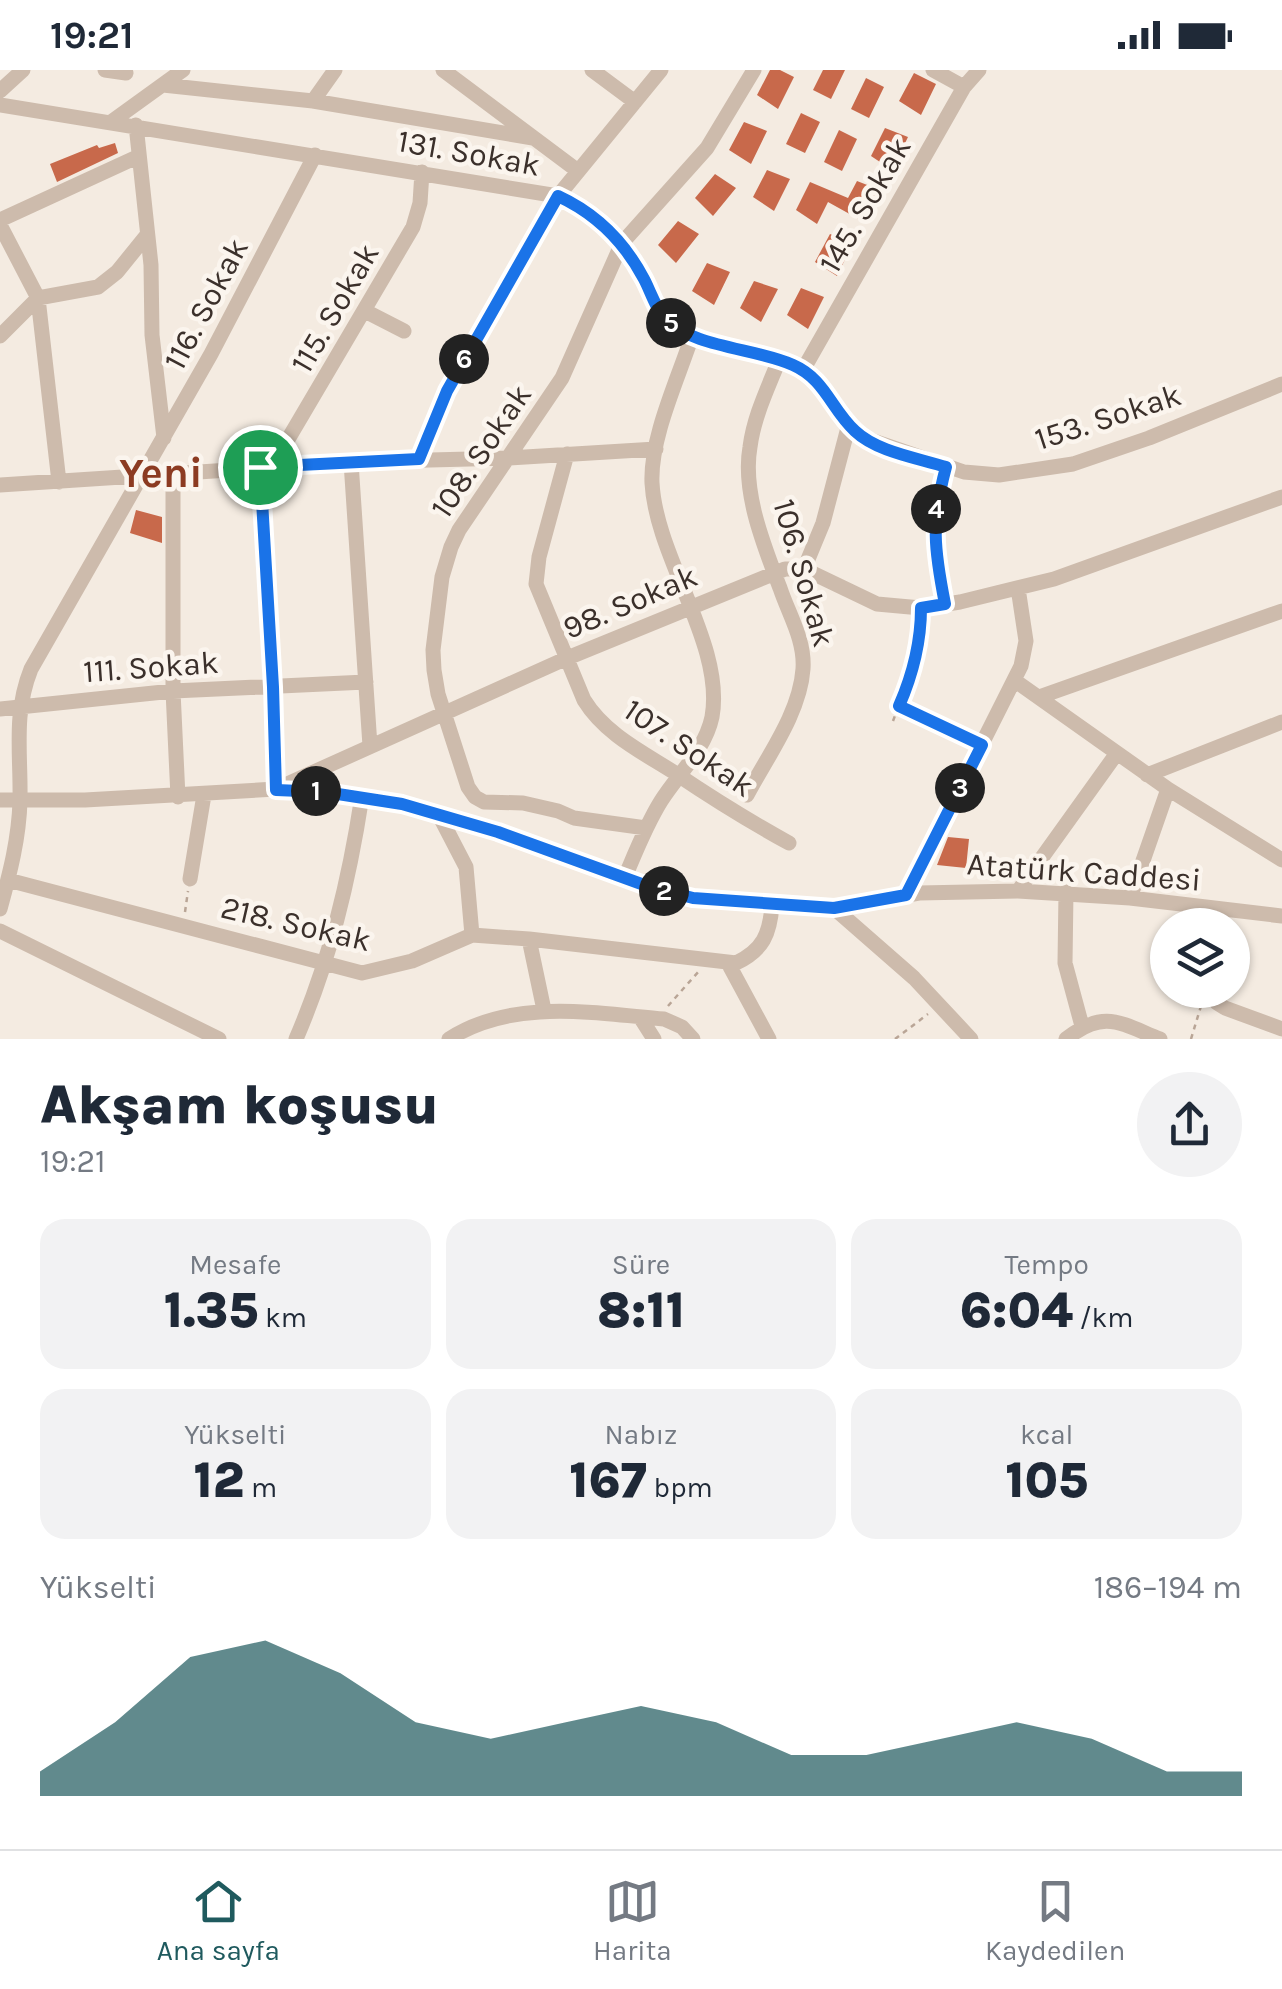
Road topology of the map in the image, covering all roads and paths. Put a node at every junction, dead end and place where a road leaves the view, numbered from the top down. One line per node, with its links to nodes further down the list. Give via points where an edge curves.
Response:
1 (23, 70): 14 (street)
2 (104, 70): 11 (street)
3 (183, 70): 12 (street)
4 (336, 70): 15 (street)
5 (443, 70): 20 (street)
6 (592, 70): 16 (street)
7 (661, 70): 16 (street)
8 (754, 70): 28 (street, 108. Sokak, via 707,148)
9 (933, 70): 13 (street)
10 (979, 70): 13 (street, 145. Sokak)
11 (126, 73)
12 (164, 85): 15 (street); 18 (street)
13 (964, 87): 35 (street, 145. Sokak)
14 (0, 91)
15 (312, 101): 20 (street)
16 (634, 102): 23 (street)
17 (0, 105): 18 (street, 131. Sokak)
18 (111, 122): 19 (street, 131. Sokak)
19 (136, 126): 21 (street, 131. Sokak); 22 (street)
20 (533, 138): 23 (street)
21 (315, 155): 24 (street, 131. Sokak); 38 (street, 116. Sokak)
22 (138, 157): 26 (street); 27 (street)
23 (578, 171): 25 (street)
24 (422, 172): 25 (street, 131. Sokak); 30 (street, 115. Sokak, via 414,227)
25 (558, 196): 28 (street, 131. Sokak, via 586,210); 42 (street, via 447,391)
26 (0, 222): 29 (street)
27 (147, 234): 29 (street, via 98,287); 38 (street)
28 (622, 243): 33 (street, 131. Sokak, via 660,311); 41 (street, 108. Sokak, via 562,378)
29 (38, 298): 32 (street); 49 (street)
30 (366, 311): 31 (street); 44 (street, 115. Sokak, via 287,441)
31 (404, 332)
32 (0, 336)
33 (692, 336): 34 (street, 131. Sokak); 39 (street)
34 (779, 360): 35 (street, 131. Sokak); 53 (street, 106. Sokak, via 756,418 748,464)
35 (804, 370): 37 (street, 131. Sokak)
36 (1282, 384): 46 (street, 153. Sokak, via 1073,464 999,475)
37 (849, 424): 46 (street, 131. Sokak, via 879,445); 52 (street)
38 (164, 438): 48 (street, 116. Sokak)
39 (656, 449): 40 (street); 56 (street, via 655,504)
40 (567, 454): 41 (street); 59 (street, 107. Sokak, via 536,571)
41 (510, 458): 42 (street); 68 (street, 108. Sokak, via 459,530 442,577 433,650)
42 (419, 459): 43 (street)
43 (351, 462): 44 (street); 61 (street)
44 (279, 466): 45 (street)
45 (260, 467): 47 (street); 62 (street)
46 (946, 467): 55 (path, via 934,531)
47 (173, 475): 48 (street); 63 (street)
48 (141, 478): 49 (street); 65 (street, 116. Sokak, via 31,669)
49 (58, 482): 50 (street)
50 (0, 485)
51 (1282, 497): 54 (street)
52 (804, 569): 53 (street, 98. Sokak); 57 (street, via 877,604)
53 (774, 572): 56 (street, 98. Sokak); 78 (street, 106. Sokak, via 798,632 803,668 789,716)
54 (1018, 588): 55 (street); 60 (street, via 1026,641)
55 (945, 604): 57 (street)
56 (688, 606): 59 (street, 98. Sokak); 75 (street, via 710,664 714,696 702,744)
57 (921, 608): 66 (path, via 916,659)
58 (1282, 610): 64 (street)
59 (566, 659): 68 (street, 98. Sokak); 75 (street, 107. Sokak, via 593,716)
60 (1014, 680): 64 (street); 71 (street)
61 (366, 682): 62 (street, 111. Sokak); 72 (street)
62 (273, 687): 63 (street, 111. Sokak); 77 (street)
63 (173, 691): 65 (street, 111. Sokak); 81 (street)
64 (1039, 698): 73 (street)
65 (19, 706): 67 (street, 111. Sokak); 83 (street)
66 (899, 706): 69 (path); 71 (path)
67 (0, 709)
68 (445, 712): 72 (street, 98. Sokak); 85 (street, 108. Sokak, via 475,797)
69 (893, 721)
70 (1282, 722): 74 (street)
71 (982, 745): 93 (street)
72 (370, 746): 77 (street, 98. Sokak)
73 (1117, 753): 74 (street); 91 (street)
74 (1147, 775): 76 (street)
75 (678, 776): 85 (street); 86 (street, 107. Sokak)
76 (1168, 789): 87 (street); 94 (street)
77 (276, 790): 79 (street, Atatürk Caddesi); 80 (street, Atatürk Caddesi)
78 (746, 794)
79 (204, 795): 81 (street, Atatürk Caddesi); 89 (street)
80 (362, 796): 84 (street, Atatürk Caddesi); 107 (street)
81 (178, 797): 83 (street, Atatürk Caddesi)
82 (0, 800): 83 (street, Atatürk Caddesi)
83 (20, 801): 90 (street)
84 (439, 816): 88 (street, Atatürk Caddesi); 103 (street, via 466,866)
85 (646, 828): 88 (street)
86 (789, 843)
87 (1282, 860)
88 (624, 877): 95 (street, Atatürk Caddesi, via 693,898)
89 (190, 879): 101 (path)
90 (8, 880): 98 (street); 101 (street, 218. Sokak)
91 (1018, 891): 92 (street, Atatürk Caddesi); 93 (street, Atatürk Caddesi)
92 (1066, 892): 94 (street, Atatürk Caddesi); 114 (street, via 1065,964)
93 (906, 895): 96 (street, Atatürk Caddesi)
94 (1130, 898): 97 (street, Atatürk Caddesi)
95 (772, 904): 96 (street, Atatürk Caddesi); 106 (street, via 764,942)
96 (834, 908): 108 (street)
97 (1178, 908)
98 (0, 909)
99 (1282, 916): 100 (street, Atatürk Caddesi)
100 (1250, 917)
101 (182, 926): 107 (street, 218. Sokak)
102 (0, 932): 116 (street)
103 (472, 936): 104 (street, 218. Sokak); 107 (street, 218. Sokak, via 376,972)
104 (528, 939): 105 (street, 218. Sokak); 111 (street)
105 (708, 960): 106 (street, 218. Sokak); 113 (path)
106 (728, 963): 121 (street)
107 (326, 964): 117 (street)
108 (941, 1004): 122 (path); 123 (street)
109 (1200, 1008): 126 (path)
110 (1224, 1008): 115 (street)
111 (544, 1010): 112 (street); 118 (street, via 492,1020)
112 (640, 1017): 113 (street); 119 (street)
113 (657, 1018): 120 (street, via 674,1022)
114 (1082, 1026): 124 (street); 125 (street, via 1113,1021)
115 (1282, 1029)
116 (219, 1039)
117 (296, 1039)
118 (448, 1039)
119 (654, 1039)
120 (693, 1039)
121 (769, 1039)
122 (895, 1039)
123 (972, 1039)
124 (1066, 1039)
125 (1160, 1039)
126 (1190, 1039)

